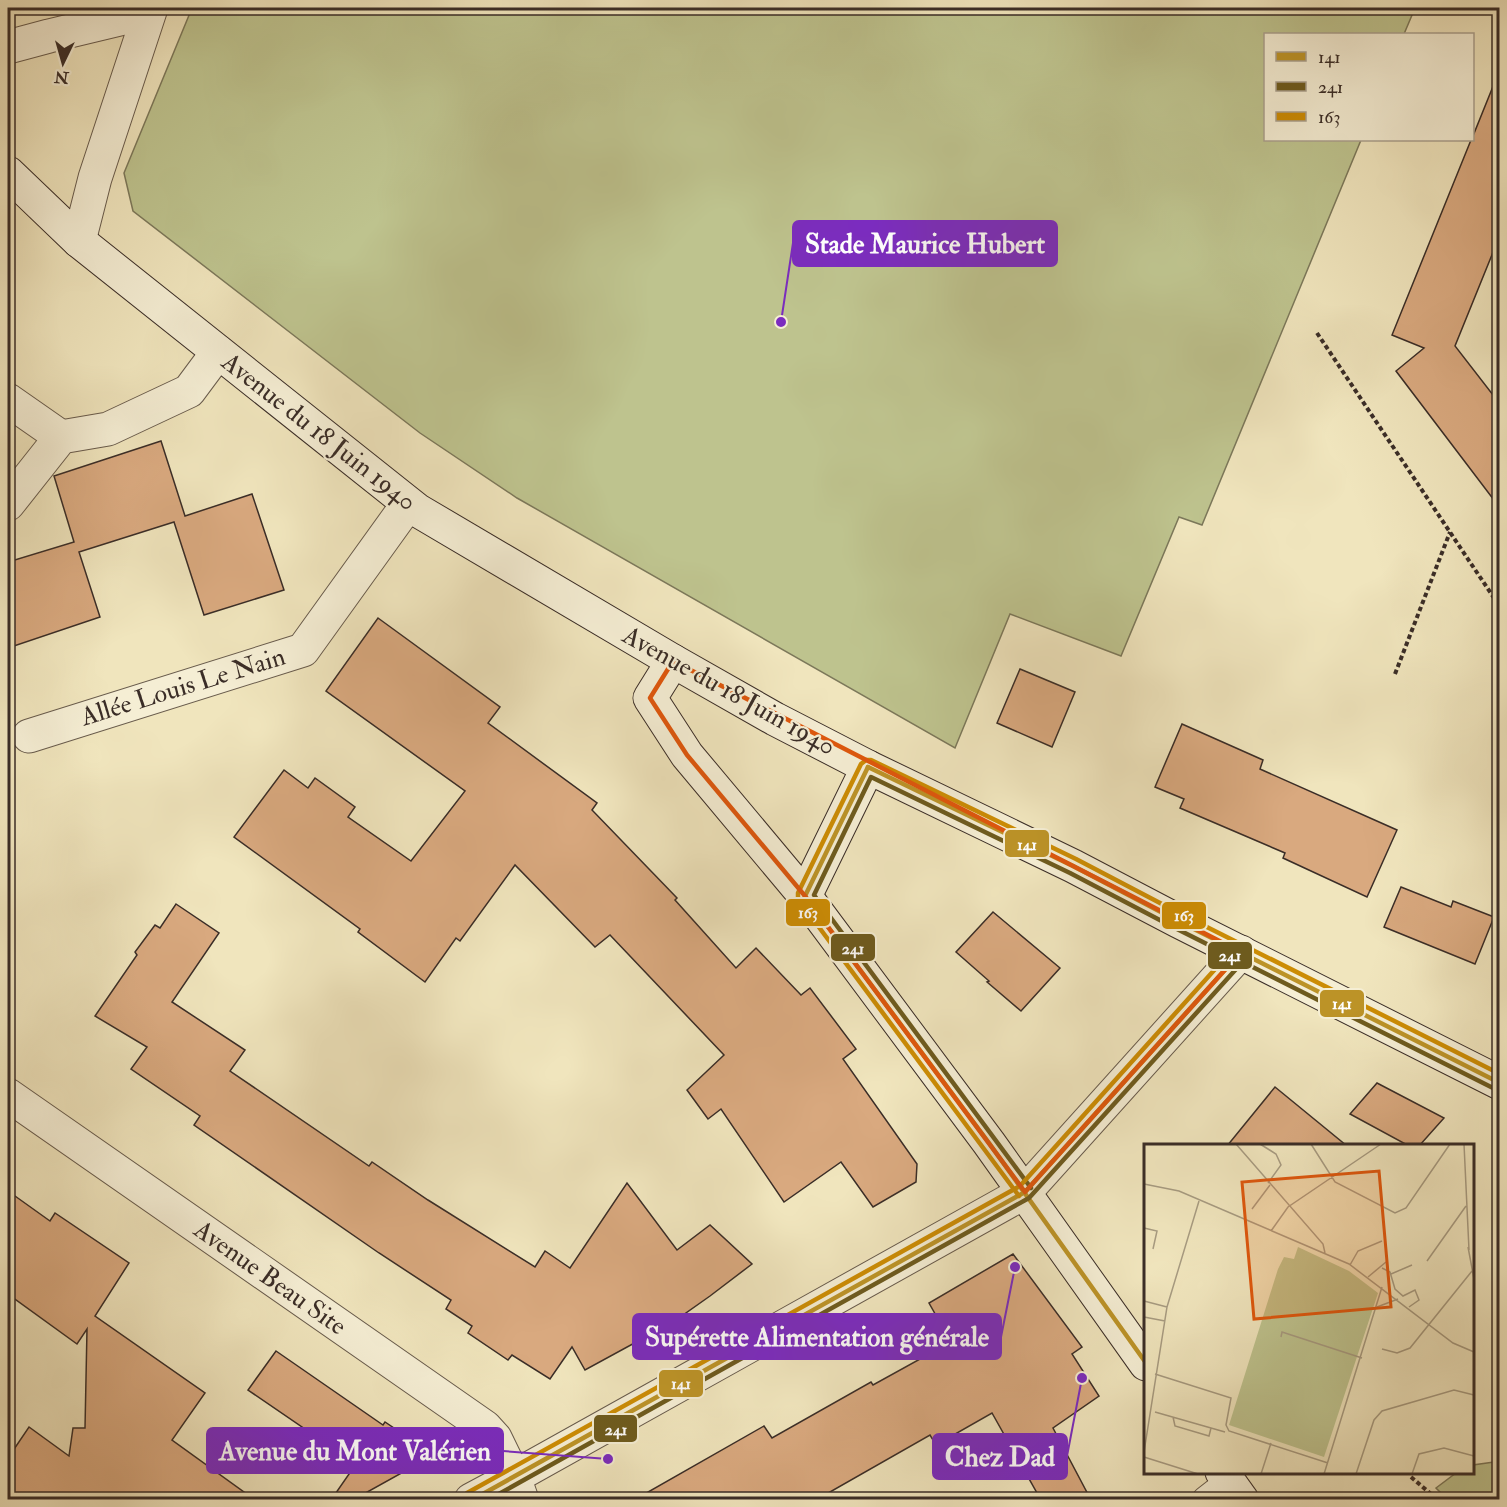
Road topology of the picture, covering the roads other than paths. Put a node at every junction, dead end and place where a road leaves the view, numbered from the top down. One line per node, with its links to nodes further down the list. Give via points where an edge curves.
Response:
1 (150, 10): 2 (street); 4 (street, via 95,178)
2 (8, 47)
3 (8, 173): 4 (street, Avenue du 18 Juin 1940)
4 (79, 241): 5 (street, Avenue du 18 Juin 1940)
5 (218, 352): 7 (street, via 189,391 108,429); 9 (street, Avenue du 18 Juin 1940)
6 (8, 400): 7 (street)
7 (61, 437): 8 (street)
8 (8, 504)
9 (408, 504): 10 (street, Avenue du 18 Juin 1940); 11 (street, Allée Louis Le Nain, via 303,650)
10 (673, 661): 12 (street, Avenue du 18 Juin 1940); 13 (street, via 650,698 687,755)
11 (29, 736)
12 (868, 767): 13 (street); 14 (street, Avenue du 18 Juin 1940)
13 (805, 896): 17 (street)
14 (1241, 952): 15 (street, Avenue du 18 Juin 1940); 17 (street)
15 (1500, 1083)
16 (8, 1095): 19 (street, Avenue Beau Site, via 485,1427 495,1438)
17 (1025, 1192): 18 (street); 19 (street)
18 (1144, 1361)
19 (518, 1488): 20 (street)
20 (471, 1500)

